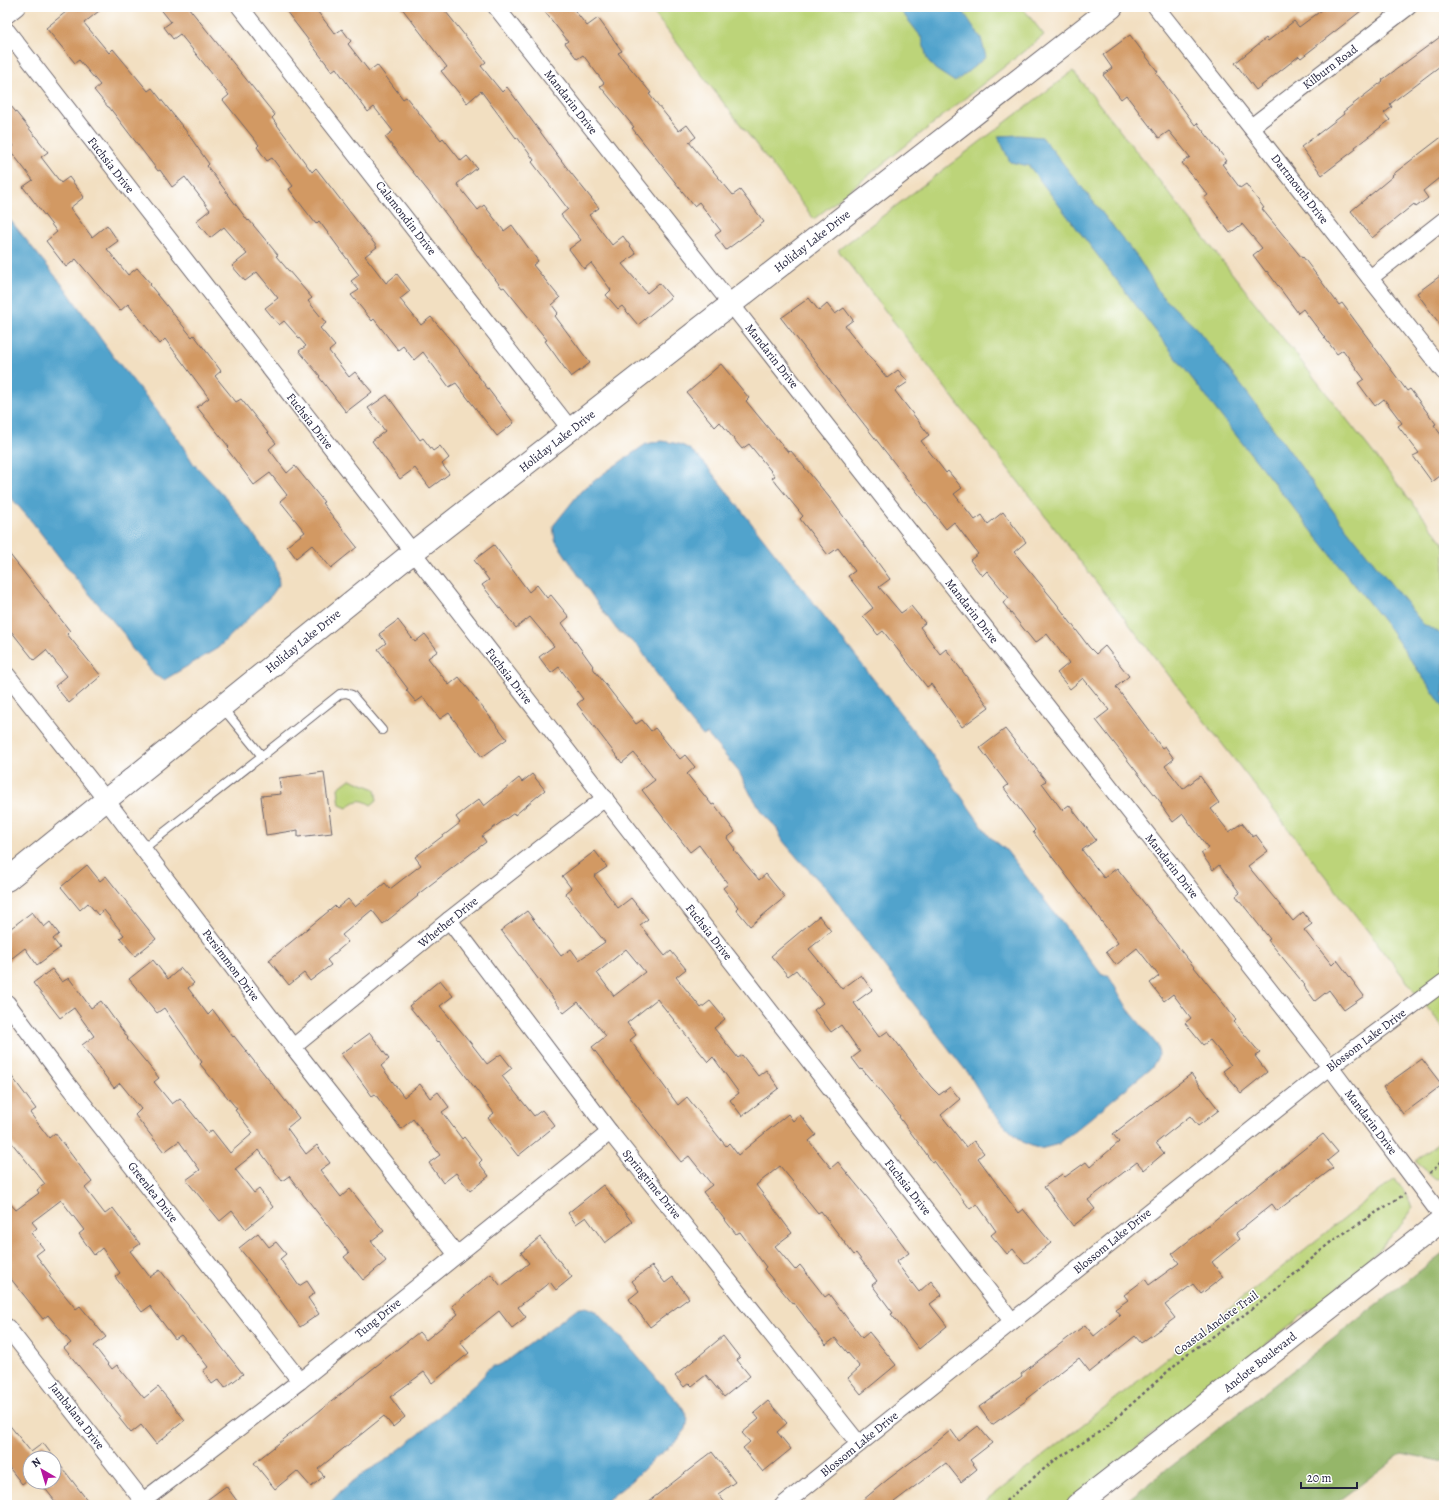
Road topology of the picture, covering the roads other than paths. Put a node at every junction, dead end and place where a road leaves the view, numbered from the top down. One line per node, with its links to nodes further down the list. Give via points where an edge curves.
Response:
1 (17, 7): 7 (street)
2 (240, 7): 14 (street, Calamondin Drive)
3 (496, 7): 12 (street, Mandarin Drive)
4 (1112, 7): 12 (street, Holiday Lake Drive)
5 (1156, 7): 9 (street, Dartmouth Drive)
6 (1408, 7): 9 (street, Kilburn Road)
7 (7, 15)
8 (7, 31): 15 (street, Fuchsia Drive)
9 (1251, 127): 11 (street, Dartmouth Drive)
10 (1444, 220): 11 (street)
11 (1370, 278): 13 (street, Dartmouth Drive)
12 (732, 304): 14 (street, Holiday Lake Drive); 28 (street, Mandarin Drive)
13 (1444, 372)
14 (571, 430): 15 (street, Holiday Lake Drive)
15 (412, 553): 17 (street, Holiday Lake Drive); 20 (street, Fuchsia Drive)
16 (7, 675): 21 (street, Persimmon Drive)
17 (221, 707): 19 (lane); 21 (street, Holiday Lake Drive)
18 (382, 730): 19 (lane, via 352,695 340,694)
19 (262, 756): 22 (lane)
20 (605, 798): 24 (street, Whether Drive); 32 (street, Fuchsia Drive)
21 (106, 800): 22 (street, Persimmon Drive); 23 (street, Holiday Lake Drive)
22 (143, 849): 27 (street, Persimmon Drive)
23 (7, 880)
24 (449, 920): 27 (street, Whether Drive); 29 (street, Springtime Drive)
25 (1444, 982): 28 (street, Blossom Lake Drive)
26 (7, 1003): 34 (street, Greenlea Drive)
27 (293, 1047): 31 (street, Persimmon Drive)
28 (1330, 1067): 30 (street, Mandarin Drive); 32 (street, Blossom Lake Drive)
29 (610, 1132): 31 (street, Tung Drive); 35 (street, Springtime Drive)
30 (1444, 1219): 38 (street, Anclote Boulevard)
31 (457, 1255): 34 (street, Tung Drive)
32 (1012, 1321): 35 (street, Blossom Lake Drive)
33 (7, 1327): 36 (street, Jambalana Drive)
34 (300, 1381): 36 (street, Tung Drive)
35 (859, 1444): 37 (street, Blossom Lake Drive)
36 (144, 1503)
37 (783, 1505)
38 (1077, 1505)

